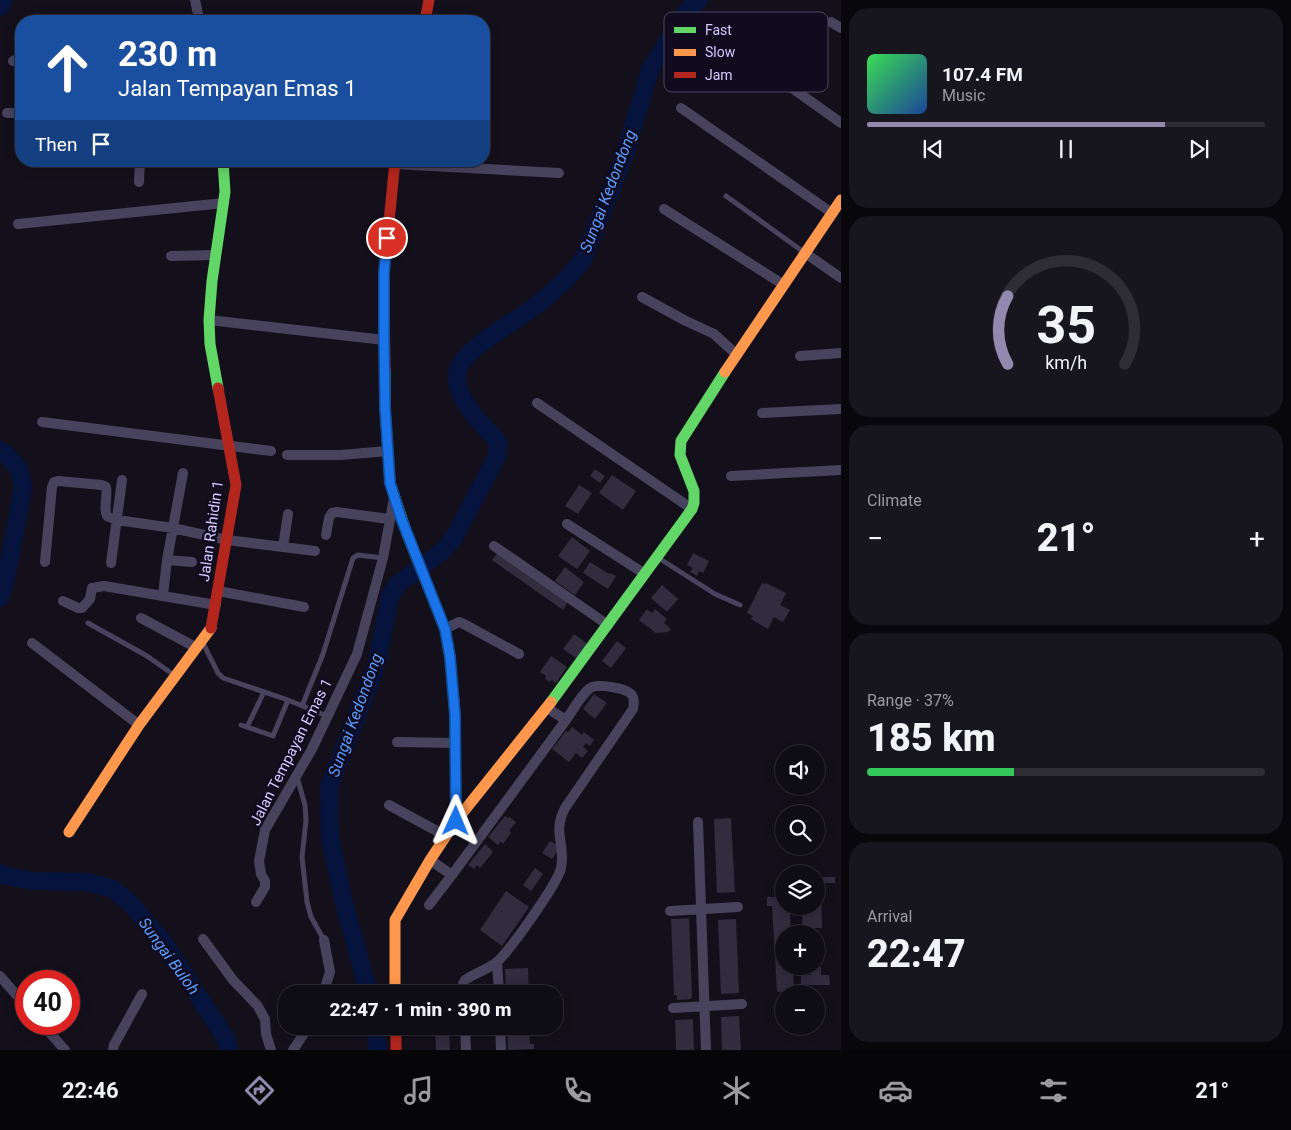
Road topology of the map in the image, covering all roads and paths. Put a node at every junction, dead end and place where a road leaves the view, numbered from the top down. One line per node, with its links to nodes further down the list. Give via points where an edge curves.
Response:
1 (195, 0): 3 (street)
2 (429, 0): 4 (street)
3 (198, 15)
4 (425, 15)
5 (831, 22): 6 (street)
6 (841, 28)
7 (798, 92): 11 (street)
8 (681, 108): 22 (street)
9 (8, 113): 10 (street)
10 (15, 113)
11 (841, 123)
12 (140, 167): 17 (street)
13 (224, 167): 20 (street, Jalan Rahidin 1)
14 (394, 167): 31 (street, via 384,273)
15 (460, 167): 16 (street)
16 (559, 173)
17 (139, 182)
18 (726, 196): 24 (lane)
19 (841, 200): 22 (street)
20 (224, 203): 23 (street); 26 (street, Jalan Rahidin 1)
21 (664, 209): 28 (street)
22 (832, 213): 24 (street)
23 (18, 224)
24 (805, 253): 27 (street); 28 (street)
25 (171, 256): 26 (street)
26 (216, 256): 30 (street, Jalan Rahidin 1)
27 (840, 278)
28 (784, 284): 33 (street)
29 (642, 297): 33 (street, via 714,334)
30 (209, 320): 31 (street); 39 (street, Jalan Rahidin 1, via 210,344)
31 (384, 340): 41 (street)
32 (841, 353): 34 (street)
33 (736, 355): 48 (street, via 681,441 680,455 694,491)
34 (800, 356)
35 (537, 403): 48 (street)
36 (841, 409): 37 (street)
37 (762, 413)
38 (42, 422): 39 (street)
39 (230, 446): 40 (street); 55 (street, Jalan Rahidin 1, via 236,485)
40 (271, 451)
41 (387, 451): 42 (street, via 341,455); 47 (street)
42 (287, 454)
43 (841, 470): 45 (street)
44 (183, 473): 53 (street)
45 (731, 476)
46 (122, 480): 51 (street)
47 (394, 498): 50 (street, Jalan Tempayan Emas 1); 75 (street)
48 (692, 509): 59 (street)
49 (288, 514): 57 (street)
50 (389, 519): 54 (street, via 332,513); 60 (street, Jalan Tempayan Emas 1)
51 (117, 520): 53 (street); 62 (street, via 107,516 105,511 106,487 54,482); 64 (street)
52 (567, 524): 65 (street)
53 (173, 528): 55 (street); 61 (street)
54 (326, 535)
55 (227, 540): 57 (street); 66 (street, Jalan Rahidin 1)
56 (494, 546): 74 (street)
57 (283, 547): 58 (street)
58 (315, 552)
59 (657, 557): 65 (street); 70 (lane, via 715,594)
60 (383, 558): 82 (lane, via 358,555 353,558 323,654); 84 (street, Jalan Tempayan Emas 1, via 357,654)
61 (167, 560): 63 (street); 67 (street)
62 (45, 562)
63 (192, 562)
64 (111, 563)
65 (645, 574): 74 (street)
66 (218, 592): 69 (street, Jalan Rahidin 1); 71 (street)
67 (163, 595): 68 (street, via 104,586 92,588 90,599 82,608); 69 (street)
68 (63, 600)
69 (216, 604): 77 (street, Jalan Rahidin 1, via 211,628)
70 (740, 605)
71 (304, 607)
72 (141, 618): 77 (street)
73 (88, 623): 79 (lane, via 148,656)
74 (608, 625): 83 (street)
75 (445, 629): 78 (street, via 462,623); 90 (street)
76 (32, 643): 87 (street)
77 (200, 645): 79 (street, Jalan Rahidin 1); 80 (lane, via 223,678)
78 (519, 654)
79 (176, 676): 87 (street, Jalan Rahidin 1)
80 (264, 692): 81 (lane); 88 (lane)
81 (288, 700): 82 (lane); 88 (lane, via 273,736)
82 (302, 706): 84 (lane)
83 (547, 708): 85 (street); 93 (street)
84 (328, 716): 91 (street, Jalan Tempayan Emas 1)
85 (566, 720): 98 (street); 106 (street, via 594,686 622,690 634,699 633,709 561,816 558,826 561,870 536,911)
86 (241, 724): 88 (lane)
87 (140, 726): 95 (street, Jalan Rahidin 1)
88 (248, 727)
89 (397, 742): 90 (street)
90 (456, 743): 93 (street)
91 (297, 777): 99 (street, Jalan Tempayan Emas 1, via 265,830 259,860 265,887); 105 (lane, via 305,805 302,857 307,902 311,918)
92 (389, 805): 96 (street)
93 (456, 821): 96 (street)
94 (698, 822): 102 (street)
95 (69, 832)
96 (446, 836): 97 (street)
97 (430, 860): 98 (street); 109 (street, via 395,920)
98 (452, 875): 100 (street)
99 (256, 902)
100 (429, 905)
101 (738, 907): 102 (street)
102 (702, 909): 103 (street); 115 (street)
103 (670, 910)
104 (203, 939): 124 (street, via 233,980 257,1005 265,1019)
105 (324, 940): 108 (street, via 330,972)
106 (497, 962): 110 (street, via 465,980); 111 (street)
107 (0, 976): 112 (street)
108 (326, 985)
109 (395, 985)
110 (463, 985)
111 (498, 985)
112 (15, 993)
113 (142, 994): 123 (street)
114 (742, 1004): 115 (street)
115 (706, 1006): 116 (street); 129 (street)
116 (673, 1008)
117 (52, 1035): 122 (street)
118 (303, 1035): 125 (street)
119 (396, 1035): 126 (street)
120 (465, 1035): 127 (street)
121 (500, 1035): 128 (street)
122 (66, 1050)
123 (113, 1050)
124 (271, 1050)
125 (293, 1050)
126 (396, 1050)
127 (466, 1050)
128 (501, 1050)
129 (706, 1050)

